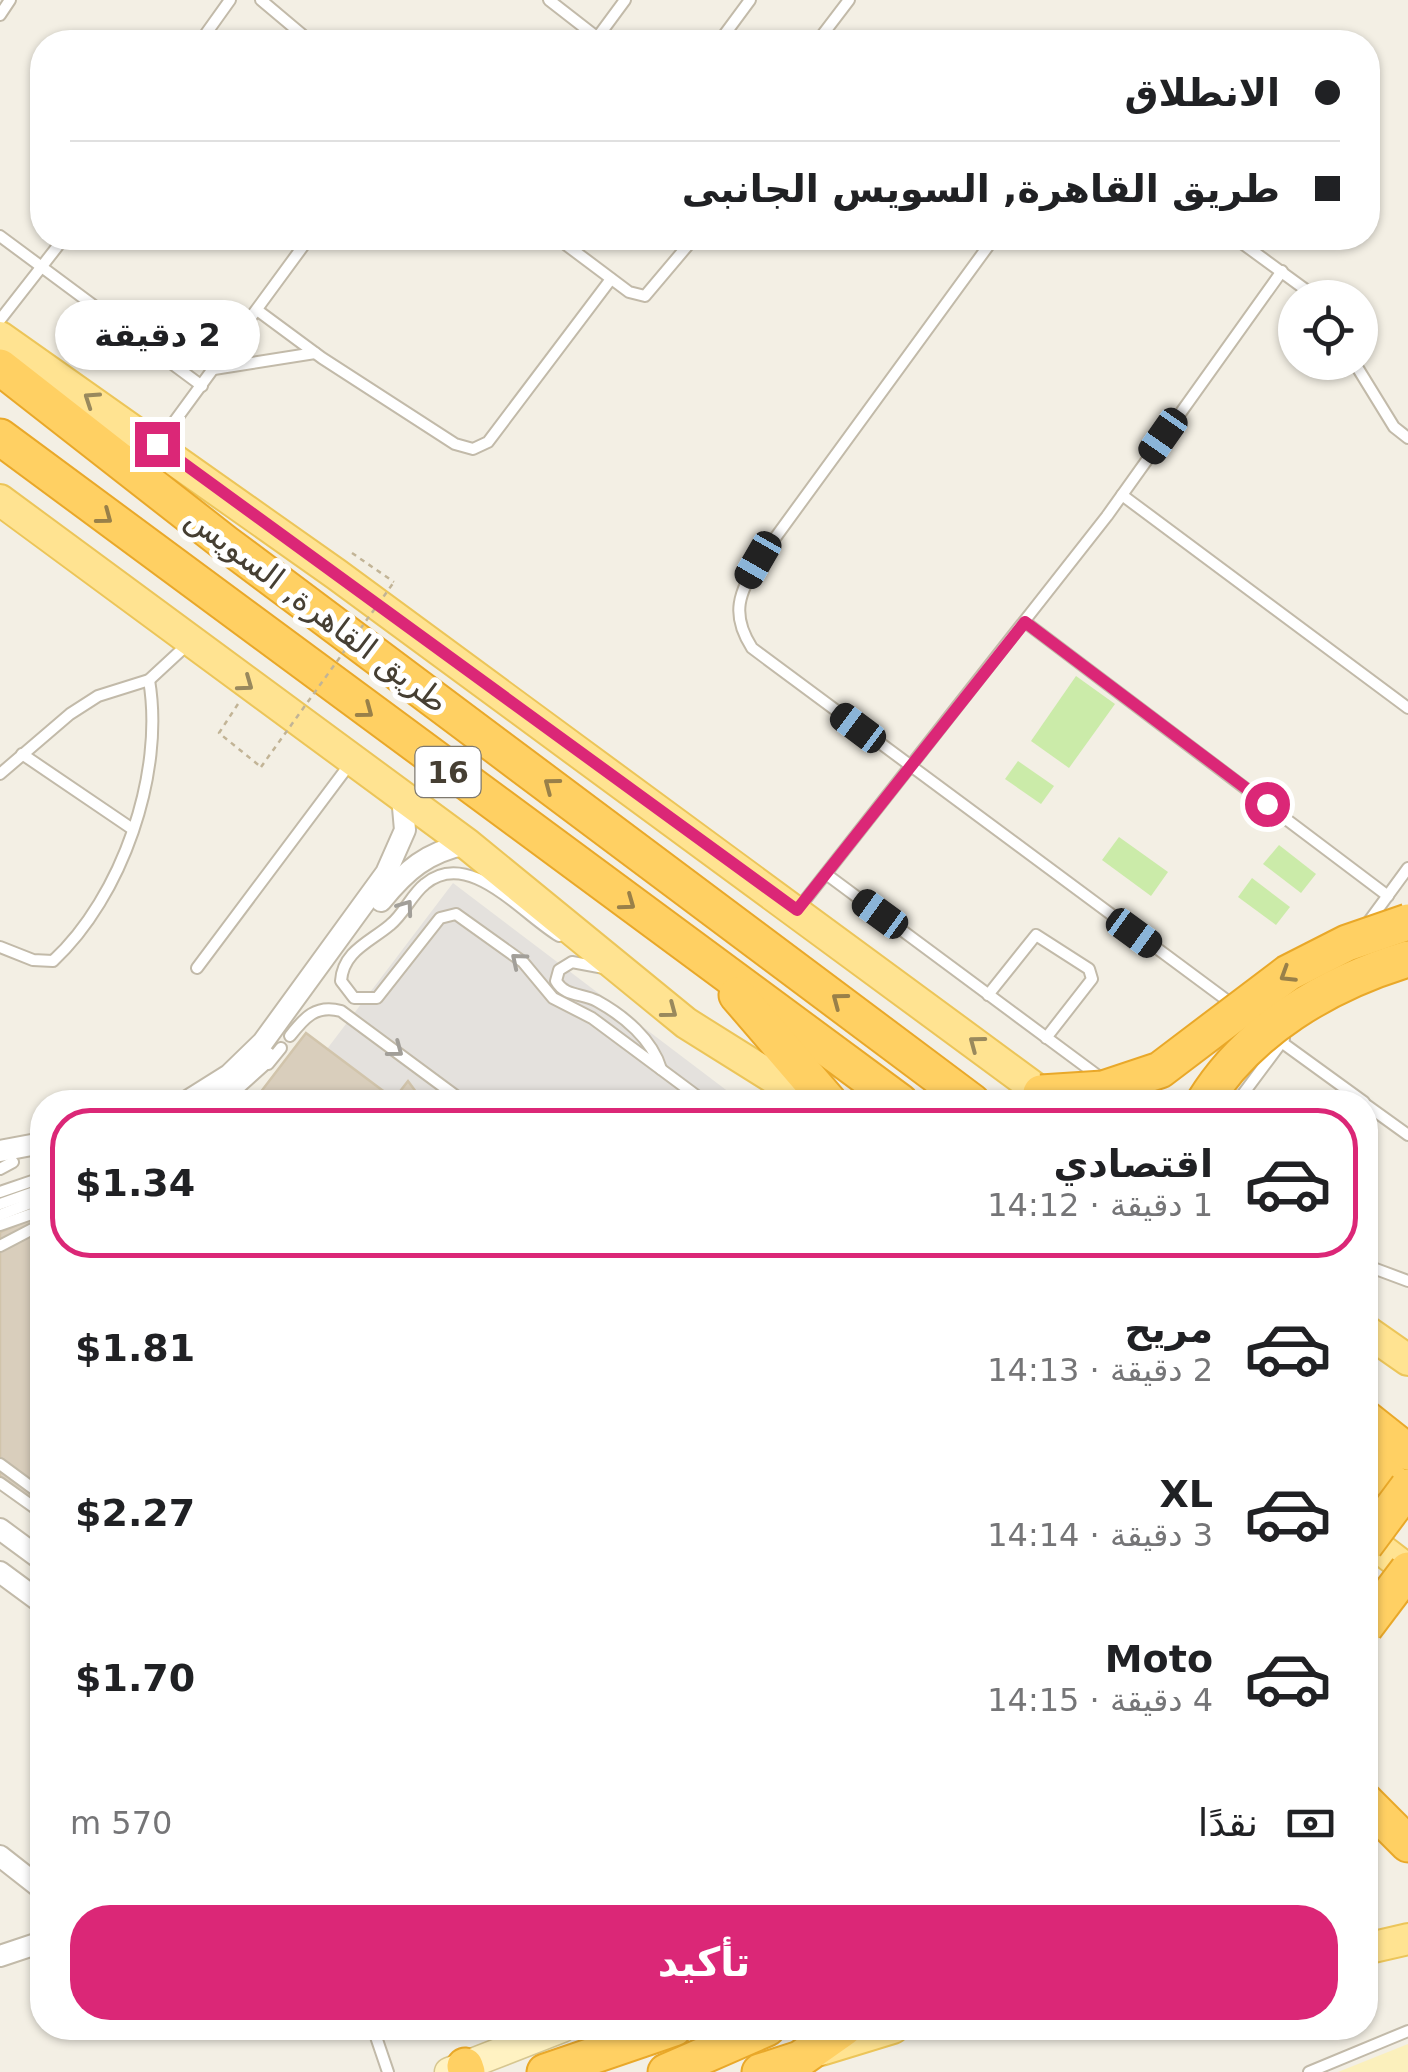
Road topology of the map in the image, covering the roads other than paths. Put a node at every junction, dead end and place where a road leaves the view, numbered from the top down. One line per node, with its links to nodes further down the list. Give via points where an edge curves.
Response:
1 (10, 0): 8 (lane)
2 (230, 0): 9 (lane)
3 (261, 0): 10 (lane)
4 (549, 0): 11 (lane)
5 (625, 0): 12 (lane)
6 (750, 0): 13 (lane)
7 (849, 0): 14 (lane)
8 (0, 15)
9 (209, 30)
10 (297, 30)
11 (587, 30)
12 (606, 30)
13 (728, 30)
14 (826, 30)
15 (0, 236): 22 (lane)
16 (56, 250): 22 (lane)
17 (300, 250): 26 (lane)
18 (572, 250): 24 (lane)
19 (684, 250): 24 (lane, via 649,294 629,292)
20 (985, 250): 45 (lane, via 758,560 736,607 752,648)
21 (1252, 250): 23 (lane)
22 (43, 268): 27 (lane); 33 (lane)
23 (1282, 271): 25 (lane); 37 (lane)
24 (611, 280): 29 (lane, via 480,448 455,444)
25 (1293, 280)
26 (257, 310): 29 (lane); 31 (lane)
27 (0, 320)
28 (0, 338): 36 (main road, one-way to 28)
29 (315, 353): 31 (lane)
30 (0, 367): 76 (highway, طريق القاهرة, السويس / 16, one-way to 30)
31 (214, 369): 33 (lane)
32 (1365, 380): 35 (lane)
33 (202, 386): 36 (lane)
34 (0, 437): 58 (highway, طريق القاهرة, السويس / 16, one-way to 58)
35 (1408, 438)
36 (157, 444): 53 (main road)
37 (1122, 496): 39 (lane); 42 (lane)
38 (0, 500): 40 (main road, 16)
39 (1025, 622): 45 (lane); 52 (lane)
40 (188, 642): 41 (lane); 44 (main road, 16, one-way to 44)
41 (148, 680): 43 (lane, via 98,696); 48 (lane, via 154,738)
42 (1408, 708)
43 (22, 754): 46 (lane); 48 (lane)
44 (353, 760): 47 (main road, 16); 57 (lane)
45 (911, 768): 51 (lane); 61 (lane)
46 (0, 774)
47 (402, 796): 49 (main road, 16); 69 (street, via 404,830 386,873 263,1042)
48 (131, 828): 55 (lane, via 82,934 52,961)
49 (467, 844): 54 (main road, 16); 68 (street, via 441,849 406,872)
50 (1408, 868): 52 (lane)
51 (826, 874): 53 (lane); 60 (lane)
52 (1398, 909): 65 (lane); 78 (highway, one-way to 78, bridge, via 1288,973 1160,1070)
53 (797, 910): 77 (main road, one-way to 53)
54 (592, 945): 59 (main road, 16); 67 (lane, one-way to 54, via 584,1012 552,998 523,962 456,914 440,918 377,998 354,998 340,981 357,948 394,922 421,886 451,873 482,881 558,936)
55 (0, 947)
56 (1408, 960): 80 (highway, bridge, via 1332,989 1285,1018)
57 (197, 968)
58 (720, 969): 74 (highway); 75 (highway, طريق القاهرة, السويس / 16)
59 (623, 972): 67 (lane, via 572,962 558,970 556,980 565,992 594,999 636,1030); 73 (main road, 16, one-way to 73, via 697,1031)
60 (988, 995): 64 (lane); 64 (lane, via 1036,935 1089,969 1092,979)
61 (1246, 1015)
62 (1262, 1027): 65 (lane)
63 (290, 1036): 71 (lane, one-way to 71, via 311,1014 340,1011)
64 (1046, 1038): 79 (lane)
65 (1282, 1042): 81 (lane); 82 (lane)
66 (281, 1048): 68 (lane)
67 (662, 1070): 72 (lane)
68 (243, 1082): 70 (street)
69 (205, 1090)
70 (232, 1090)
71 (448, 1090)
72 (689, 1090)
73 (793, 1090)
74 (817, 1090)
75 (884, 1090)
76 (956, 1090)
77 (1037, 1090)
78 (1096, 1090)
79 (1116, 1090)
80 (1214, 1090)
81 (1246, 1090)
82 (1347, 1090)
83 (1378, 1113): 84 (lane)
84 (1408, 1134)
85 (30, 1149): 87 (street)
86 (30, 1159): 87 (street)
87 (3, 1162)
88 (0, 1192): 89 (lane)
89 (30, 1195)
90 (30, 1198): 93 (lane)
91 (30, 1200): 94 (lane)
92 (30, 1201): 95 (lane)
93 (0, 1204)
94 (0, 1215)
95 (0, 1225)
96 (30, 1228): 97 (lane)
97 (0, 1246)
98 (1378, 1271): 99 (lane)
99 (1408, 1281)
100 (1378, 1339): 101 (main road)
101 (1408, 1360)
102 (1378, 1428): 103 (highway)
103 (1408, 1452)
104 (0, 1464): 107 (lane)
105 (1378, 1472): 109 (highway)
106 (0, 1482): 110 (lane)
107 (30, 1486)
108 (1408, 1486): 111 (highway, bridge)
109 (1408, 1494)
110 (30, 1504)
111 (1378, 1526)
112 (0, 1529): 114 (street)
113 (1378, 1546): 115 (main road)
114 (30, 1551)
115 (1408, 1570): 118 (highway, bridge)
116 (0, 1572): 117 (street)
117 (30, 1594)
118 (1378, 1610)
119 (1378, 1814): 120 (highway)
120 (1408, 1844)
121 (0, 1856): 122 (street)
122 (30, 1880)
123 (1408, 1939): 125 (main road)
124 (30, 1946): 126 (street)
125 (1378, 1946)
126 (0, 1956)
127 (1408, 2032): 140 (lane)
128 (377, 2040): 136 (lane)
129 (528, 2040): 135 (street)
130 (639, 2040): 137 (highway)
131 (739, 2040): 138 (highway)
132 (827, 2040): 134 (highway)
133 (857, 2040): 134 (main road)
134 (800, 2059): 139 (highway)
135 (460, 2070)
136 (388, 2072)
137 (546, 2072)
138 (666, 2072)
139 (760, 2072)
140 (1309, 2072)

